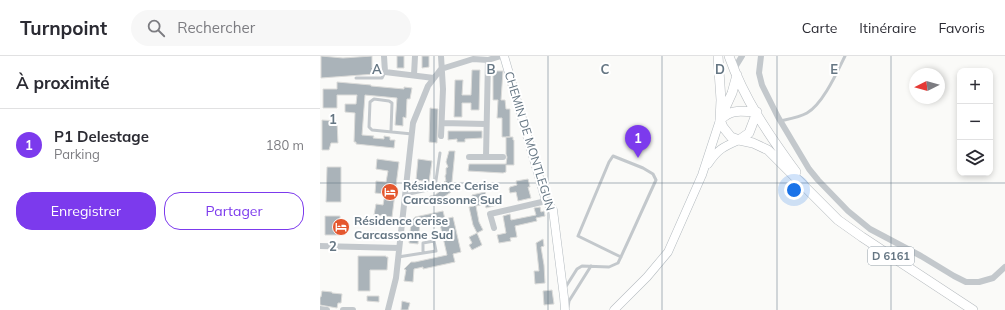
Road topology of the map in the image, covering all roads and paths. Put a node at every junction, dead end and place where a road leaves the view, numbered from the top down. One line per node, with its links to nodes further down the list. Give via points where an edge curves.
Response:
1 (384, 56): 14 (street)
2 (415, 56): 16 (street)
3 (441, 56): 13 (street)
4 (502, 56): 12 (street); 35 (street, CHEMIN DE MONTLEGUN)
5 (718, 56): 20 (main road)
6 (729, 56): 15 (main road, D 6161)
7 (742, 56): 15 (street)
8 (761, 56): 21 (street, via 759,73 762,85)
9 (845, 56): 21 (lane, via 832,83 815,107 807,113)
10 (473, 57): 11 (street); 12 (street)
11 (464, 59): 13 (street)
12 (488, 60): 23 (street)
13 (441, 69): 18 (street); 22 (street)
14 (385, 72): 16 (street); 17 (lane, via 382,78)
15 (735, 72): 19 (main road, D 6161, via 743,91); 20 (main road, via 732,93)
16 (414, 75): 18 (street)
17 (356, 78)
18 (434, 78): 25 (street, via 428,86 413,123)
19 (757, 112): 20 (main road, via 736,111); 27 (main road, via 749,133); 34 (main road, D 6161, via 771,138)
20 (720, 120): 27 (main road, via 726,133); 32 (street)
21 (780, 121): 43 (street, via 818,180 870,229 966,282 993,278)
22 (442, 122): 23 (street); 26 (street)
23 (486, 124): 30 (street)
24 (391, 131): 24 (lane, via 372,130 369,127 370,102 374,99 389,100 392,103); 25 (lane)
25 (412, 134): 33 (street)
26 (441, 136)
27 (739, 140): 32 (street, via 715,153); 34 (main road, via 768,150)
28 (440, 153): 33 (lane, via 435,187)
29 (469, 157): 30 (street)
30 (486, 157): 31 (street)
31 (503, 157)
32 (702, 174): 51 (street, via 668,252)
33 (405, 195): 38 (street)
34 (814, 195): 52 (main road, D 6161, via 838,220)
35 (546, 201): 36 (street, via 490,214); 44 (street, CHEMIN DE MONTLEGUN, via 553,210)
36 (494, 228)
37 (320, 246): 38 (street)
38 (399, 248): 41 (street)
39 (423, 254): 39 (lane, via 436,251 434,241 423,244); 41 (lane)
40 (621, 257): 40 (lane, via 656,180 648,171 613,156 578,236); 42 (lane, via 618,263 609,267)
41 (398, 258): 49 (street)
42 (591, 266): 44 (lane, via 577,269 566,286); 50 (lane, via 569,301)
43 (1005, 267)
44 (564, 295): 50 (street, CHEMIN DE MONTLEGUN)
45 (320, 309): 46 (street)
46 (327, 310)
47 (343, 310): 48 (street)
48 (353, 310)
49 (388, 310)
50 (567, 310)
51 (614, 310)
52 (973, 310)

